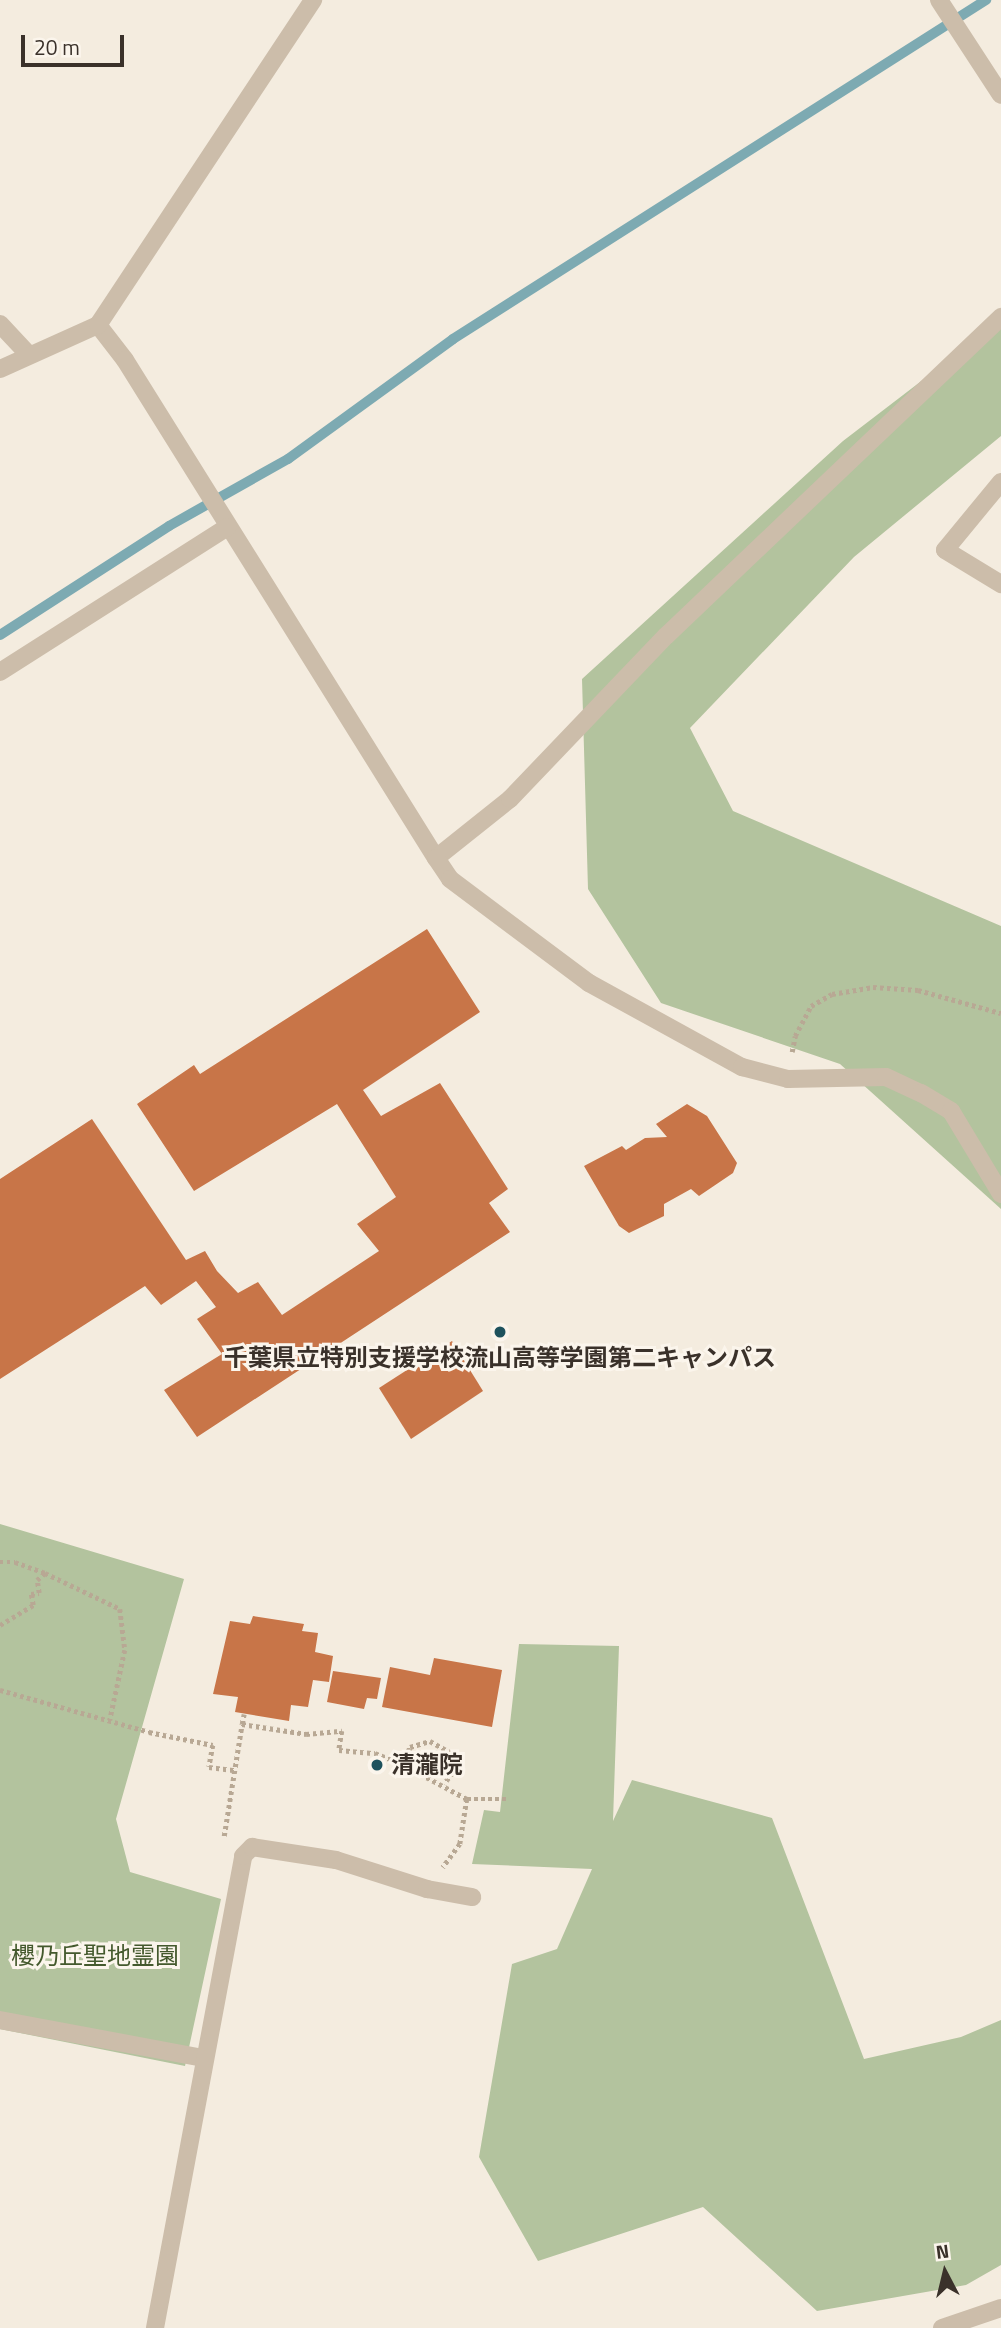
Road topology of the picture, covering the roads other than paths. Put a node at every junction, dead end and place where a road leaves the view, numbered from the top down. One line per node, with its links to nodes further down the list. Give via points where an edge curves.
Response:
1 (313, 0): 6 (street)
2 (939, 0): 3 (street)
3 (1001, 95)
4 (1001, 317): 13 (street, via 666,636 510,799)
5 (0, 324): 7 (street)
6 (98, 325): 7 (street); 10 (street, via 125,360)
7 (28, 354): 8 (street)
8 (0, 369)
9 (1001, 482): 11 (street, via 945,551)
10 (225, 521): 12 (street); 13 (street)
11 (1001, 584)
12 (0, 672)
13 (436, 858): 14 (street, via 450,880 589,983 742,1067 788,1079 886,1077 921,1093 951,1111)
14 (1001, 1194)
15 (472, 1897): 17 (street, via 427,1889 336,1860 251,1847 243,1856 236,1883)
16 (0, 2020): 17 (street)
17 (204, 2058): 19 (street)
18 (1001, 2308): 20 (street)
19 (155, 2328)
20 (942, 2328)

